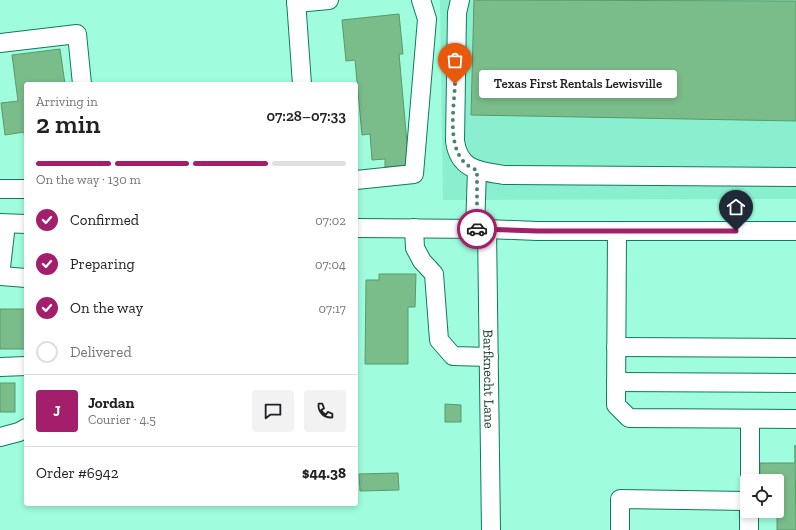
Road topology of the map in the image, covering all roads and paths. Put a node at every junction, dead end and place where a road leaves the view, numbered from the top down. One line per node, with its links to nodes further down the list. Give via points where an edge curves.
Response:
1 (329, 0): 4 (street)
2 (421, 0): 10 (street, via 427,19 414,174)
3 (460, 0): 8 (street, via 456,13 454,141 458,156 464,163)
4 (296, 2): 7 (street)
5 (0, 44): 6 (street, via 77,34)
6 (82, 82)
7 (302, 82)
8 (477, 170): 9 (street, via 504,175); 17 (street, Barfknecht Lane)
9 (796, 177)
10 (358, 180)
11 (0, 189): 12 (street)
12 (24, 189)
13 (3, 223): 14 (street); 20 (street)
14 (24, 224)
15 (358, 228): 16 (street)
16 (414, 228): 17 (street); 24 (street, via 415,248 422,261 434,274 439,340 452,356)
17 (481, 229): 18 (street); 24 (street, Barfknecht Lane)
18 (617, 231): 19 (street); 22 (street)
19 (796, 231)
20 (0, 276): 21 (street)
21 (24, 278)
22 (616, 347): 23 (street); 27 (street)
23 (796, 348)
24 (489, 357): 36 (street, Barfknecht Lane)
25 (24, 366): 26 (street)
26 (0, 367)
27 (616, 382): 28 (street); 29 (street, via 616,405 629,418)
28 (796, 383)
29 (750, 419): 30 (street); 33 (street)
30 (796, 419)
31 (24, 429): 32 (street)
32 (0, 437)
33 (750, 474)
34 (740, 501): 37 (street, via 620,499)
35 (749, 518): 38 (street)
36 (491, 530)
37 (620, 530)
38 (749, 530)

